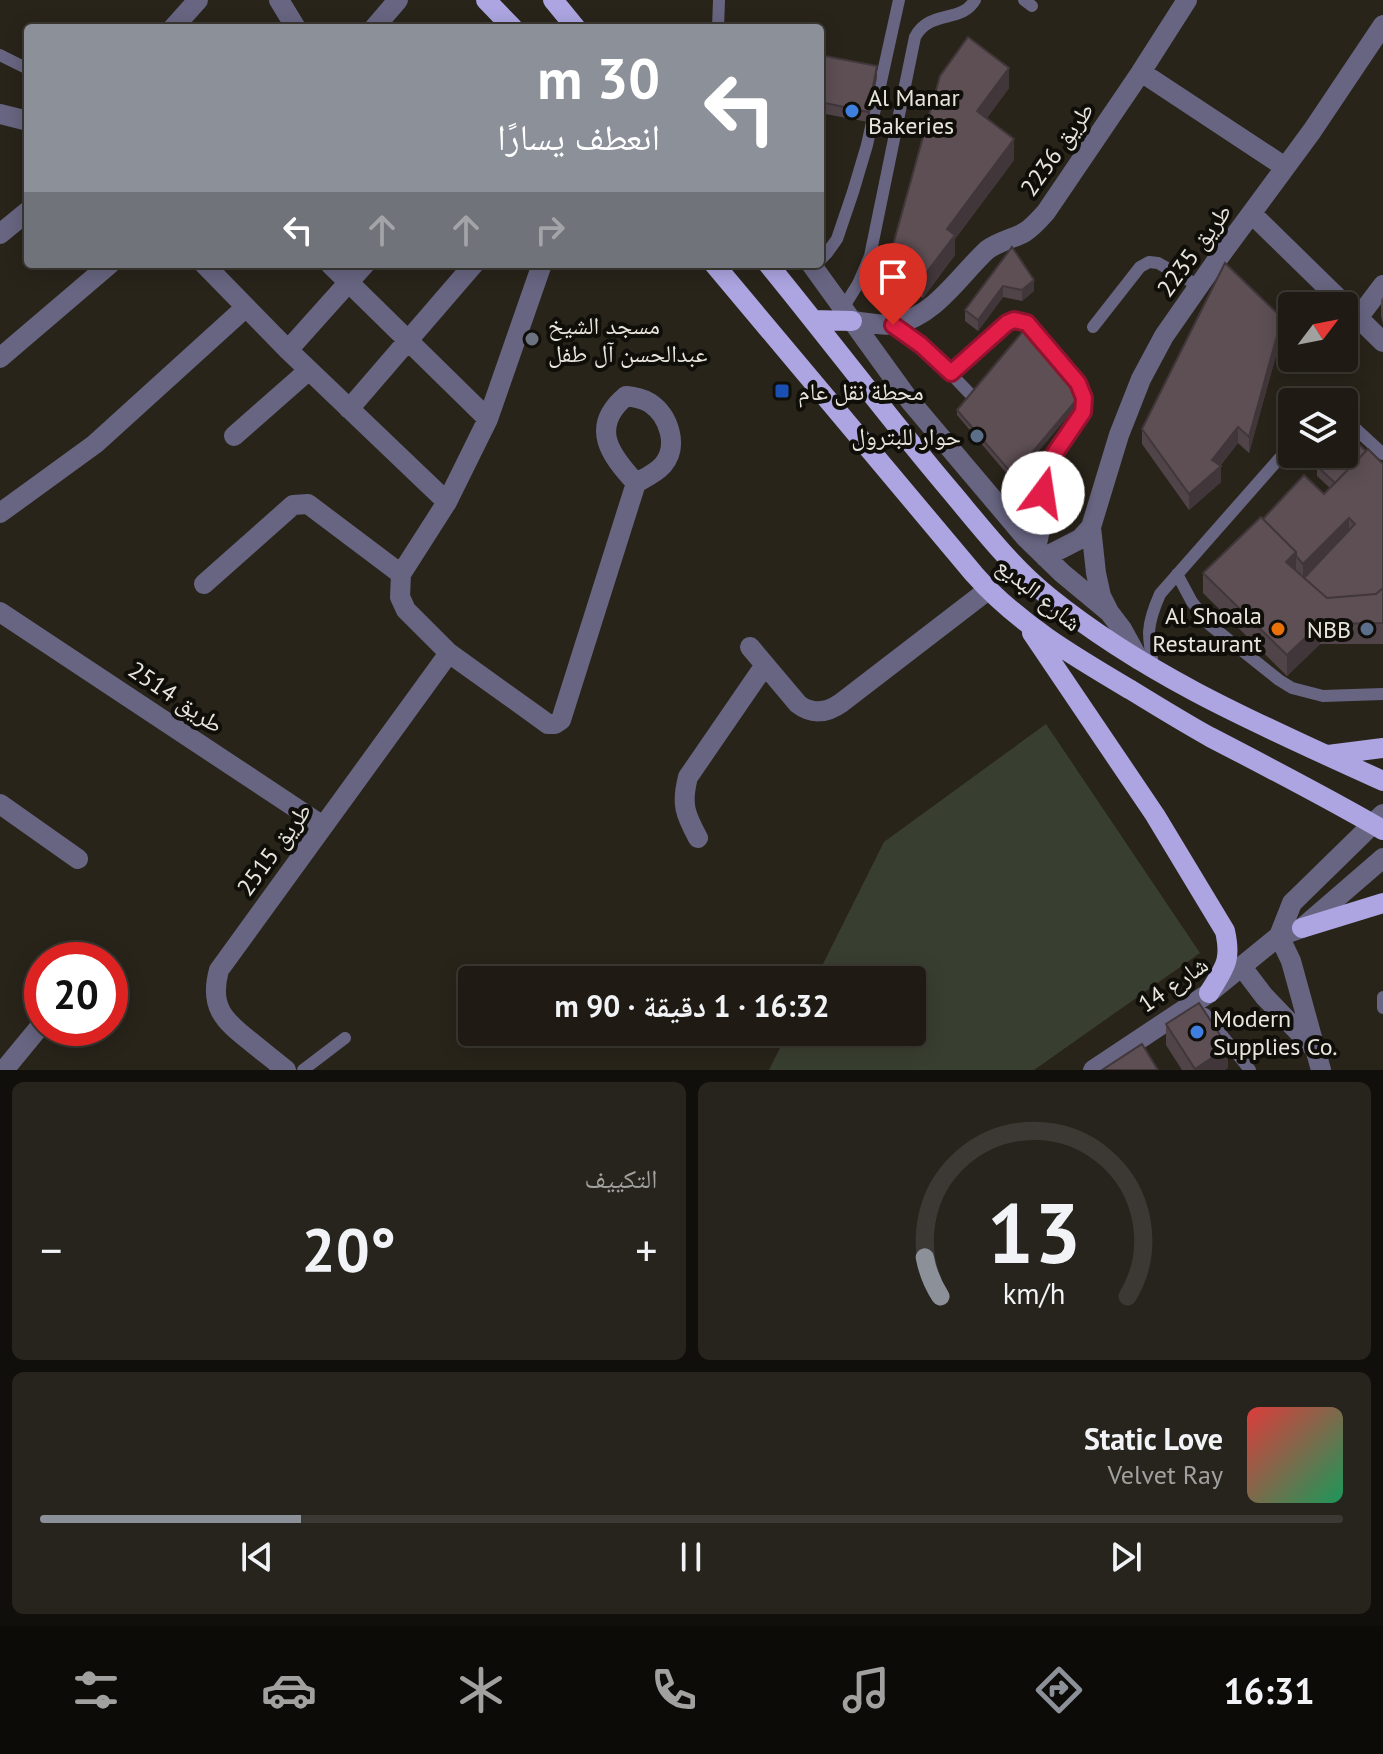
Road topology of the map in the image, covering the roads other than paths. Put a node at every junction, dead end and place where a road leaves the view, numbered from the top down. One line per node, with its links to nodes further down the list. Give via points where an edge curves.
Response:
1 (198, 0): 10 (street)
2 (279, 0): 11 (street)
3 (398, 0): 12 (street)
4 (486, 0): 13 (main road)
5 (553, 0): 14 (main road)
6 (719, 0): 15 (lane)
7 (899, 0): 26 (lane, via 867,145 837,239)
8 (975, 0): 41 (lane, via 966,12 925,24 915,37 870,256)
9 (1187, 0): 19 (street, طريق 2236)
10 (177, 24)
11 (294, 24)
12 (377, 24)
13 (509, 24)
14 (573, 24)
15 (718, 24)
16 (1380, 37): 22 (street, طريق 2235)
17 (0, 55): 18 (lane)
18 (24, 67)
19 (1141, 72): 22 (street); 44 (street, طريق 2236, via 1035,224 987,250 919,316)
20 (0, 114): 21 (street)
21 (24, 120)
22 (1285, 167): 24 (street, طريق 2235)
23 (24, 214): 25 (street)
24 (1252, 214): 38 (street, طريق 2235); 39 (street)
25 (0, 234)
26 (824, 256)
27 (105, 268): 49 (street)
28 (208, 268): 40 (street)
29 (334, 268): 36 (street)
30 (362, 268): 36 (street)
31 (471, 268): 46 (street)
32 (541, 268): 54 (street)
33 (717, 268): 69 (main road, شارع البديع)
34 (771, 268): 43 (main road, شارع البديع)
35 (818, 268): 41 (street)
36 (349, 283): 46 (street); 48 (street)
37 (1383, 285): 42 (street)
38 (1199, 286): 45 (lane, via 1149,262); 64 (street, طريق 2235, via 1141,379)
39 (1332, 292)
40 (246, 307): 48 (street); 63 (street, via 95,444)
41 (847, 314): 43 (main road); 44 (street); 65 (street, via 910,401)
42 (1358, 318): 47 (street)
43 (813, 320): 75 (main road, شارع البديع, via 1020,571 1047,596)
44 (893, 325): 51 (lane)
45 (1093, 327)
46 (408, 341): 53 (street); 54 (street)
47 (1383, 342)
48 (288, 350): 50 (street)
49 (0, 358)
50 (309, 370): 53 (street); 56 (street)
51 (951, 373): 52 (lane); 60 (lane, via 1014,320 1027,323 1078,383 1083,412)
52 (973, 397)
53 (349, 409): 62 (street)
54 (488, 419): 62 (street)
55 (1358, 431): 57 (lane)
56 (234, 436)
57 (1383, 454)
58 (1278, 460): 67 (lane)
59 (1029, 463): 60 (lane)
60 (1038, 478): 65 (lane, via 1046,523)
61 (636, 483): 74 (street, via 561,720 548,724)
62 (447, 502): 66 (street)
63 (5, 503)
64 (1091, 527): 65 (street, via 1080,539); 71 (street, طريق 2235, via 1096,573)
65 (1042, 554): 71 (street)
66 (401, 574): 68 (street, via 300,503); 74 (street, via 400,597 406,610)
67 (1177, 574): 75 (lane, via 1150,616); 77 (lane, via 1210,625 1292,688 1323,696)
68 (204, 584)
69 (988, 590): 72 (main road, شارع البديع); 76 (street, via 833,708 806,710)
70 (0, 612): 83 (street, طريق 2514)
71 (1109, 612): 75 (street)
72 (1023, 620): 82 (main road, شارع البديع, via 1195,728); 92 (main road, via 1155,815 1225,931 1227,964)
73 (750, 647): 76 (street)
74 (449, 653): 83 (street, طريق 2515)
75 (1146, 664): 79 (main road, شارع البديع, via 1221,706)
76 (765, 665): 84 (street, via 688,777 683,796 686,816)
77 (1383, 694)
78 (1383, 748): 79 (main road)
79 (1328, 755): 80 (main road, شارع البديع)
80 (1383, 781)
81 (0, 804): 86 (street)
82 (1379, 823): 89 (street, شارع 14, via 1292,903)
83 (323, 826): 98 (street, طريق 2515, via 226,959 216,983 215,996 225,1020)
84 (698, 838)
85 (1383, 858): 88 (street, شارع 14)
86 (78, 859)
87 (1383, 903): 88 (main road)
88 (1302, 928): 89 (street, شارع 14)
89 (1279, 936): 90 (street, شارع 14); 96 (street)
90 (1242, 967): 92 (street, شارع 14); 96 (street)
91 (1383, 997): 93 (lane)
92 (1202, 998): 100 (street, شارع 14); 101 (lane)
93 (1383, 1008)
94 (345, 1038): 99 (lane)
95 (24, 1046): 97 (street)
96 (1315, 1049): 102 (street)
97 (4, 1070)
98 (286, 1070)
99 (303, 1070)
100 (1093, 1070)
101 (1250, 1070)
102 (1321, 1070)

